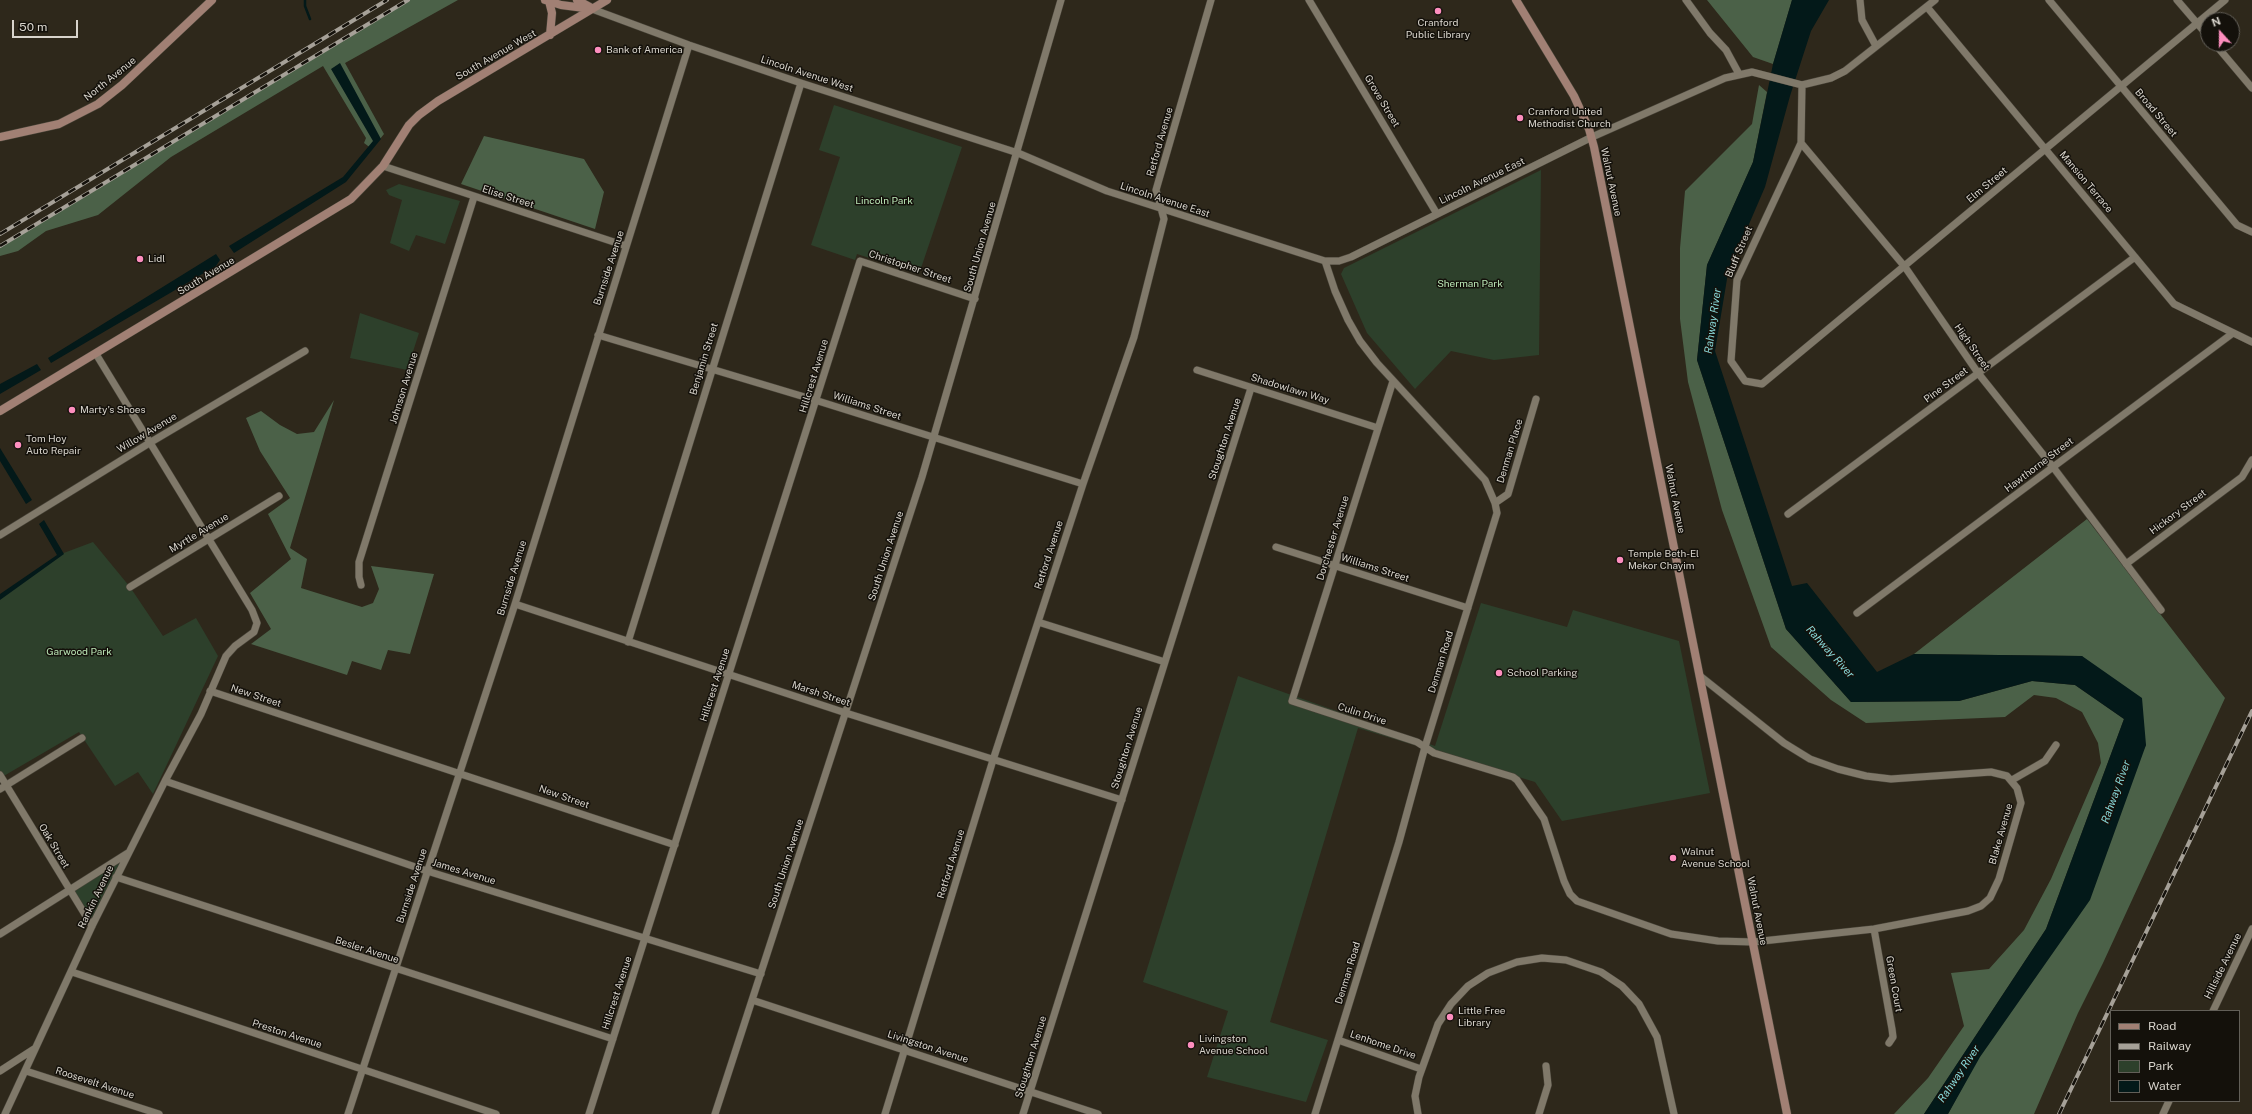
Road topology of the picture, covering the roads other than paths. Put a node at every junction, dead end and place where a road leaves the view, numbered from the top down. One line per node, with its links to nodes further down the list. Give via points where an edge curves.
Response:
1 (212, 0): 29 (street, North Avenue, via 122,85 98,104 60,124)
2 (547, 0): 16 (street, Lincoln Avenue West, via 561,5); 19 (street, via 552,13)
3 (577, 0): 16 (street, Lincoln Avenue West)
4 (607, 0): 16 (street, South Avenue West)
5 (1061, 0): 33 (street, South Union Avenue)
6 (1211, 0): 36 (street, Retford Avenue, via 1156,190)
7 (1309, 0): 37 (street, Grove Street)
8 (1516, 0): 30 (street, Walnut Avenue, via 1574,96)
9 (1686, 0): 23 (street, via 1726,50)
10 (1860, 0): 21 (street, via 1862,20)
11 (1935, 0): 15 (street, Lincoln Avenue East)
12 (2049, 0): 26 (street, Broad Street)
13 (2177, 0): 17 (street)
14 (2225, 0): 17 (street, Elm Street)
15 (1927, 7): 21 (street, Lincoln Avenue East); 32 (street, Mansion Terrace)
16 (592, 9): 19 (street, South Avenue West); 20 (street, Lincoln Avenue West)
17 (2197, 23): 18 (street); 26 (street, Elm Street)
18 (2200, 27)
19 (550, 35): 28 (street, South Avenue West, via 438,101 419,115)
20 (690, 45): 24 (street, Lincoln Avenue West); 39 (street, Burnside Avenue)
21 (1876, 46): 25 (street, Lincoln Avenue East, via 1831,78)
22 (2222, 52): 27 (street)
23 (1739, 74): 25 (street, Lincoln Avenue East, via 1752,72); 30 (street, Lincoln Avenue East)
24 (801, 83): 33 (street, Lincoln Avenue West); 50 (street, Benjamin Street)
25 (1800, 84): 31 (street)
26 (2121, 87): 32 (street, Elm Street); 38 (street, Broad Street, via 2237,225)
27 (2252, 88)
28 (402, 136): 34 (street, South Avenue)
29 (0, 137)
30 (1592, 137): 37 (street, Lincoln Avenue East); 83 (street, Walnut Avenue)
31 (1802, 143): 43 (street, High Street); 54 (street, Bluff Street, via 1736,280 1731,361 1745,381)
32 (2046, 149): 40 (street, Mansion Terrace); 43 (street, Elm Street)
33 (1018, 153): 36 (street, Lincoln Avenue East, via 1106,191); 44 (street, South Union Avenue)
34 (383, 166): 35 (street, Elise Street); 49 (street, South Avenue, via 350,199)
35 (474, 197): 39 (street, Elise Street); 73 (street, Johnson Avenue, via 359,562)
36 (1161, 209): 42 (street, Lincoln Avenue East); 64 (street, Retford Avenue, via 1164,219 1134,337)
37 (1437, 214): 42 (street, Lincoln Avenue East, via 1351,257)
38 (2252, 232)
39 (626, 246): 46 (street, Burnside Avenue)
40 (2135, 257): 45 (street, Mansion Terrace, via 2174,304); 52 (street, Pine Street)
41 (860, 261): 44 (street, Christopher Street); 57 (street, Hillcrest Avenue)
42 (1325, 261): 53 (street, Denman Road, via 1348,320 1360,342)
43 (1905, 267): 52 (street, High Street); 54 (street, Elm Street)
44 (976, 299): 60 (street, South Union Avenue)
45 (2233, 333): 47 (street, Mansion Terrace); 63 (street, Hawthorne Street)
46 (598, 335): 50 (street, Williams Street); 75 (street, Burnside Avenue)
47 (2252, 342)
48 (305, 351): 61 (street, Willow Avenue)
49 (96, 354): 58 (street, South Avenue); 61 (street)
50 (711, 370): 57 (street, Williams Street); 80 (street, Benjamin Street)
51 (1197, 370): 55 (street, Shadowlawn Way)
52 (1978, 373): 63 (street, High Street); 67 (street, Pine Street)
53 (1393, 381): 59 (street, Dorchester Avenue); 66 (street, Denman Road, via 1485,480)
54 (1762, 384)
55 (1251, 388): 59 (street, Shadowlawn Way); 81 (street, Stoughton Avenue)
56 (1536, 399): 66 (street, Denman Place, via 1508,494)
57 (818, 401): 60 (street, Williams Street); 82 (street, Hillcrest Avenue)
58 (0, 411)
59 (1378, 428): 72 (street, Dorchester Avenue)
60 (934, 438): 64 (street, Williams Street); 86 (street, South Union Avenue)
61 (151, 442): 68 (street, Willow Avenue); 69 (street)
62 (2252, 460): 71 (street, Hickory Street, via 2242,477)
63 (2053, 467): 71 (street, High Street); 78 (street, Hawthorne Street)
64 (1083, 484): 79 (street, Retford Avenue)
65 (279, 496): 69 (street, Myrtle Avenue)
66 (1496, 503): 76 (street, Denman Road, via 1495,523)
67 (1788, 514)
68 (0, 535)
69 (209, 539): 74 (street, Myrtle Avenue); 84 (street, via 252,610 257,623 254,632 226,656)
70 (1276, 547): 72 (street, Williams Street)
71 (2126, 564): 77 (street, High Street)
72 (1334, 566): 76 (street, Williams Street); 85 (street, Dorchester Avenue)
73 (361, 586)
74 (130, 587)
75 (515, 604): 80 (street, Marsh Street); 91 (street, Burnside Avenue)
76 (1468, 608): 89 (street, Denman Road)
77 (2161, 610)
78 (1857, 613)
79 (1038, 622): 81 (street); 90 (street, Retford Avenue)
80 (628, 642): 82 (street, Marsh Street)
81 (1165, 662): 96 (street, Stoughton Avenue)
82 (729, 675): 86 (street, Marsh Street); 97 (street, Hillcrest Avenue)
83 (1700, 676): 93 (street, via 1784,743 1810,758 1838,769 1891,779 1991,772); 107 (street, Walnut Avenue)
84 (210, 691): 91 (street, New Street); 94 (street, Rankin Avenue, via 201,714)
85 (1292, 702): 89 (street, Culin Drive, via 1417,742)
86 (846, 713): 90 (street, Marsh Street); 110 (street, South Union Avenue)
87 (82, 738): 95 (street)
88 (2056, 745): 93 (street, via 2045,761)
89 (1425, 747): 107 (street, Culin Drive, via 1434,753 1498,771 1517,780 1544,819 1564,881 1570,894 1577,901 1671,934 1718,941); 114 (street, Denman Road, via 1399,842)
90 (993, 760): 96 (street, Marsh Street); 117 (street, Retford Avenue)
91 (459, 772): 97 (street, New Street); 99 (street, Burnside Avenue)
92 (0, 775): 95 (street, Oak Street)
93 (2012, 780): 103 (street, Blake Avenue, via 2020,794 2021,803 1999,879 1990,898 1981,906 1968,911)
94 (165, 781): 98 (street, Rankin Avenue); 99 (street, James Avenue)
95 (3, 787): 101 (street, Oak Street)
96 (1122, 800): 123 (street, Stoughton Avenue)
97 (674, 845): 106 (street, Hillcrest Avenue)
98 (128, 853): 100 (street, Rankin Avenue); 101 (street)
99 (427, 871): 106 (street, James Avenue); 108 (street, Burnside Avenue)
100 (116, 877): 102 (street, Rankin Avenue); 108 (street, Besler Avenue)
101 (70, 891): 102 (street, Oak Street); 105 (street)
102 (92, 926): 109 (street, Rankin Avenue)
103 (1874, 929): 107 (street, Blake Avenue); 115 (street, Green Court, via 1893,1036)
104 (2252, 929): 112 (street, Hillside Avenue)
105 (0, 934)
106 (645, 937): 110 (street, James Avenue); 113 (street, Hillcrest Avenue)
107 (1753, 942): 138 (street, Walnut Avenue)
108 (395, 970): 113 (street, Besler Avenue); 120 (street, Burnside Avenue)
109 (72, 972): 116 (street, Rankin Avenue); 120 (street, Preston Avenue)
110 (760, 974): 111 (street, South Union Avenue)
111 (752, 1000): 117 (street, Livingston Avenue); 130 (street, South Union Avenue)
112 (2213, 1010)
113 (613, 1039): 129 (street, Hillcrest Avenue)
114 (1338, 1040): 119 (street, Lenhome Drive); 134 (street, Denman Road)
115 (1889, 1043)
116 (34, 1049): 121 (street); 122 (street, Rankin Avenue)
117 (905, 1050): 123 (street, Livingston Avenue); 131 (street, Retford Avenue)
118 (1546, 1066): 136 (street, via 1548,1085)
119 (1421, 1069): 135 (street, via 1415,1096); 137 (street, via 1444,1014 1459,994 1477,979 1499,967 1517,962 1542,958 1566,960 1590,967 1612,979 1631,995 1642,1009 1652,1025 1660,1049)
120 (363, 1070): 127 (street, Burnside Avenue); 128 (street, Preston Avenue)
121 (0, 1071)
122 (26, 1071): 125 (street, Rankin Avenue); 126 (street, Roosevelt Avenue)
123 (1031, 1091): 132 (street, Stoughton Avenue); 133 (street, Livingston Avenue)
124 (2169, 1102): 139 (street)
125 (5, 1114)
126 (159, 1114)
127 (348, 1114)
128 (496, 1114)
129 (589, 1114)
130 (715, 1114)
131 (884, 1114)
132 (1023, 1114)
133 (1098, 1114)
134 (1315, 1114)
135 (1418, 1114)
136 (1539, 1114)
137 (1674, 1114)
138 (1787, 1114)
139 (2163, 1114)

